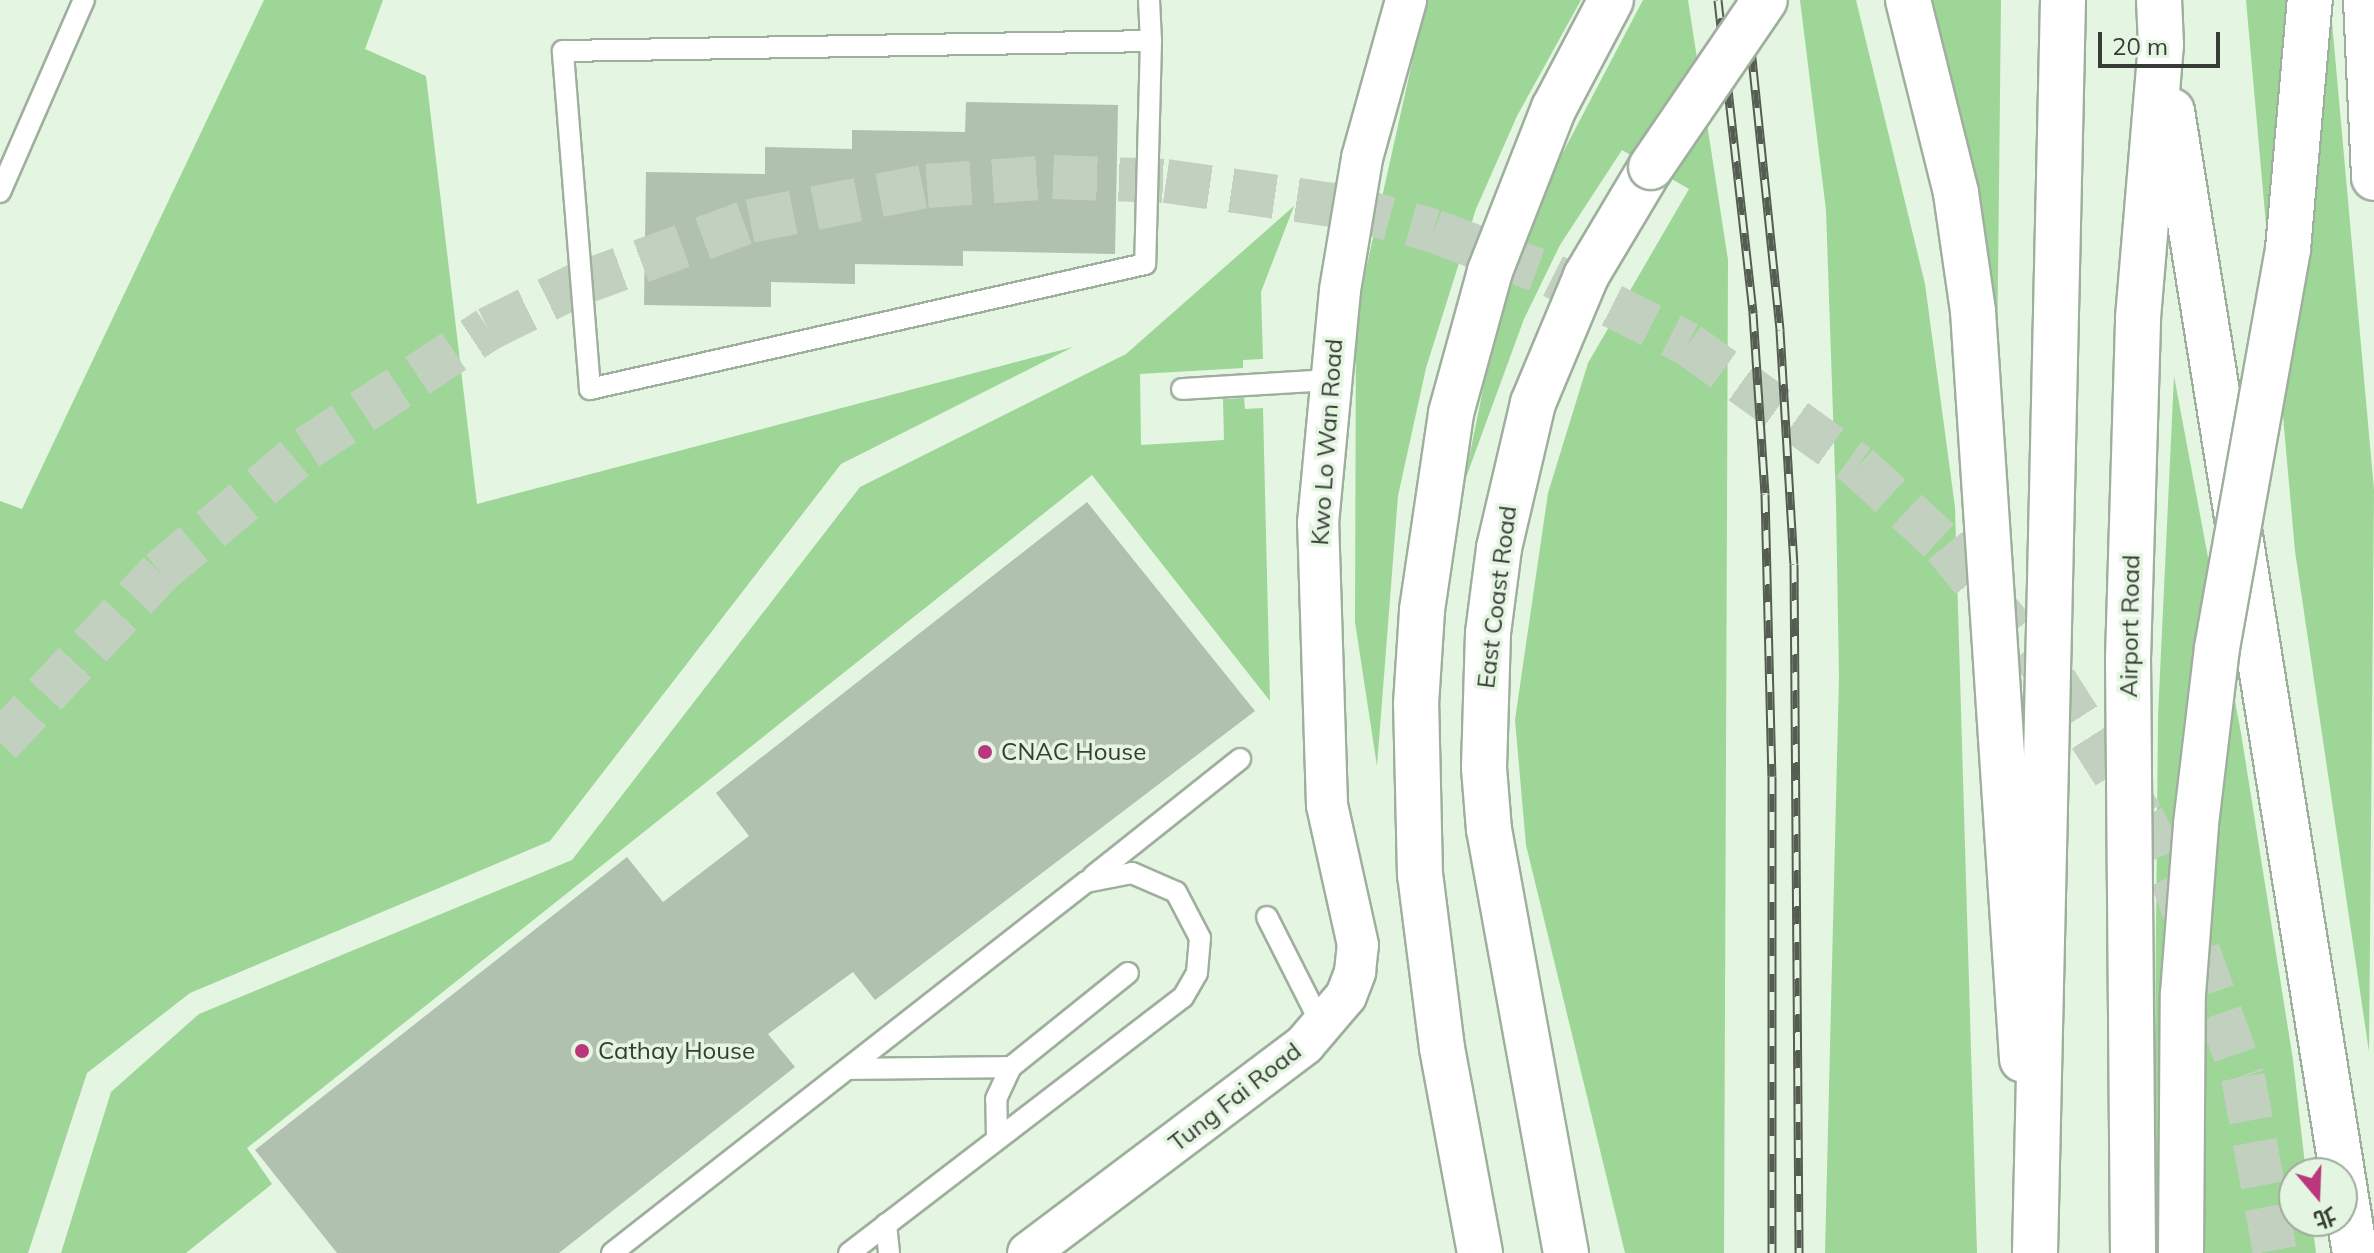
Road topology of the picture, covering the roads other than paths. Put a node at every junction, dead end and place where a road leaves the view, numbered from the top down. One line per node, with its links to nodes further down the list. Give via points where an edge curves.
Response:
1 (84, 0): 14 (lane)
2 (1149, 0): 11 (lane)
3 (1406, 0): 15 (street, Kwo Lo Wan Road, via 1362,158)
4 (1611, 0): 31 (main road, via 1519,186 1486,283 1451,413 1422,610 1416,718 1420,875 1440,1035)
5 (1765, 0): 32 (main road, East Coast Road, bridge, via 1651,167 1586,276 1533,403 1499,548 1483,741 1489,830)
6 (1908, 0): 33 (main road, via 1956,193 1973,311)
7 (2063, 0): 33 (main road)
8 (2159, 0): 12 (main road, Airport Road)
9 (2310, 0): 35 (main road, bridge, via 2288,249 2217,648 2196,824 2183,994)
10 (2366, 0): 13 (main road)
11 (1151, 41): 11 (lane, via 1145,264 590,389 563,51)
12 (2161, 45): 34 (main road, Airport Road, via 2138,318 2128,659); 36 (main road)
13 (2374, 178)
14 (0, 192)
15 (1328, 380): 16 (lane); 19 (street, Kwo Lo Wan Road, via 1318,523 1321,728 1327,805)
16 (1182, 389)
17 (1240, 759): 18 (lane)
18 (1086, 882): 24 (lane); 25 (lane, via 1132,873 1176,892 1200,938 1197,973 1172,1008)
19 (1346, 890): 22 (street, Tung Fai Road, via 1358,945 1355,972)
20 (1267, 917): 22 (lane)
21 (1128, 973): 23 (lane)
22 (1323, 1028): 30 (street, Tung Fai Road)
23 (1011, 1067): 24 (lane); 25 (lane, via 996,1099)
24 (850, 1069): 27 (lane)
25 (997, 1138): 26 (lane)
26 (886, 1224): 28 (lane); 29 (lane)
27 (612, 1253)
28 (849, 1253)
29 (889, 1253)
30 (1028, 1253)
31 (1480, 1253)
32 (1566, 1253)
33 (2034, 1253)
34 (2133, 1253)
35 (2181, 1253)
36 (2355, 1253)

